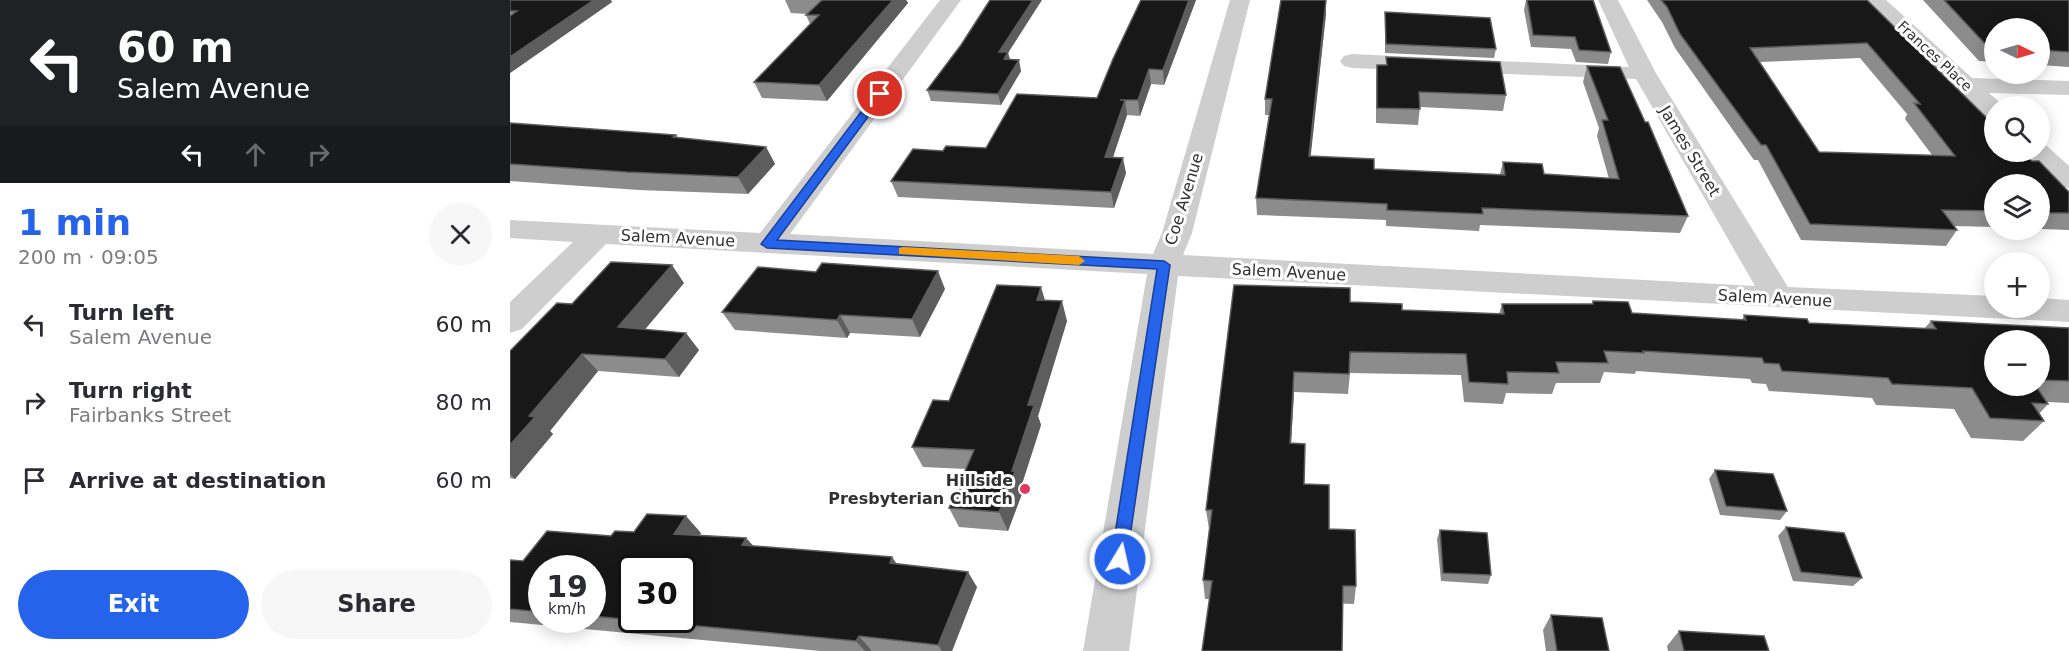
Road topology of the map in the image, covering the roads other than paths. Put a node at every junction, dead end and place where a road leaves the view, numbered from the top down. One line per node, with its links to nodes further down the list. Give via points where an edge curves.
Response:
1 (951, 0): 14 (street)
2 (1240, 0): 15 (street, Coe Avenue, via 1177,233)
3 (1608, 0): 6 (street, James Street)
4 (1874, 0): 7 (street, Frances Place)
5 (1352, 62): 6 (street)
6 (1645, 75): 16 (street, James Street)
7 (1965, 85): 8 (street); 9 (street, Frances Place)
8 (2069, 88)
9 (1984, 102)
10 (2049, 162): 11 (street)
11 (2069, 180)
12 (510, 229): 13 (street, Salem Avenue)
13 (599, 234): 14 (street, Salem Avenue); 18 (street)
14 (767, 244): 15 (street, Salem Avenue)
15 (1164, 265): 16 (street, Salem Avenue); 19 (street, Coe Avenue)
16 (1778, 298): 17 (street, Salem Avenue)
17 (2069, 311)
18 (510, 321)
19 (1106, 651)

